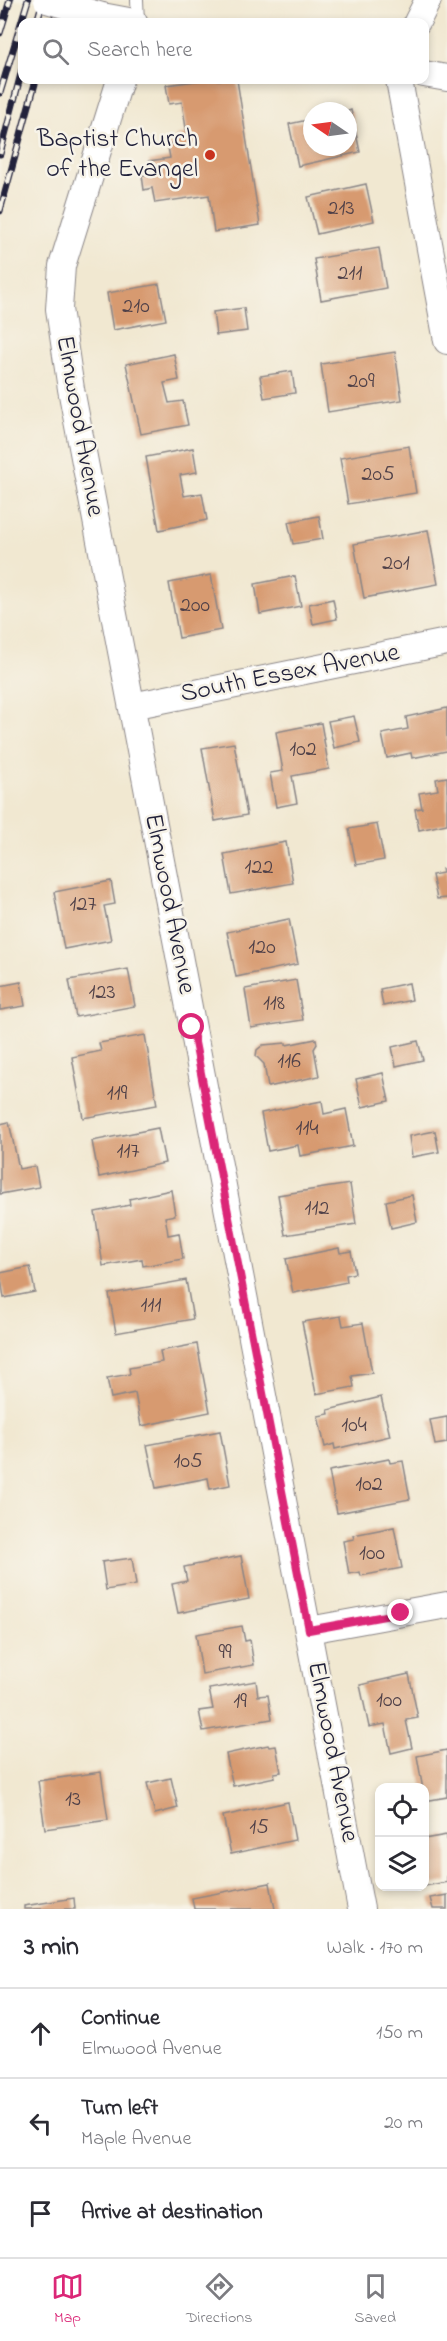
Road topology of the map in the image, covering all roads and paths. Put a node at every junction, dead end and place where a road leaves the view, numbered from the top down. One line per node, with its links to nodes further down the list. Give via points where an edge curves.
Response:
1 (47, 0): 4 (street, bridge)
2 (137, 0): 5 (lane)
3 (428, 0): 6 (street)
4 (113, 18)
5 (136, 18)
6 (419, 18)
7 (429, 75): 8 (street)
8 (447, 78)
9 (119, 84): 13 (street, Elmwood Avenue, via 62,266 59,309)
10 (400, 84): 11 (street)
11 (447, 342)
12 (447, 642): 13 (street, South Essex Avenue)
13 (132, 706): 15 (street, Elmwood Avenue)
14 (447, 1605): 15 (street)
15 (309, 1630): 16 (street, Elmwood Avenue)
16 (361, 1909)

